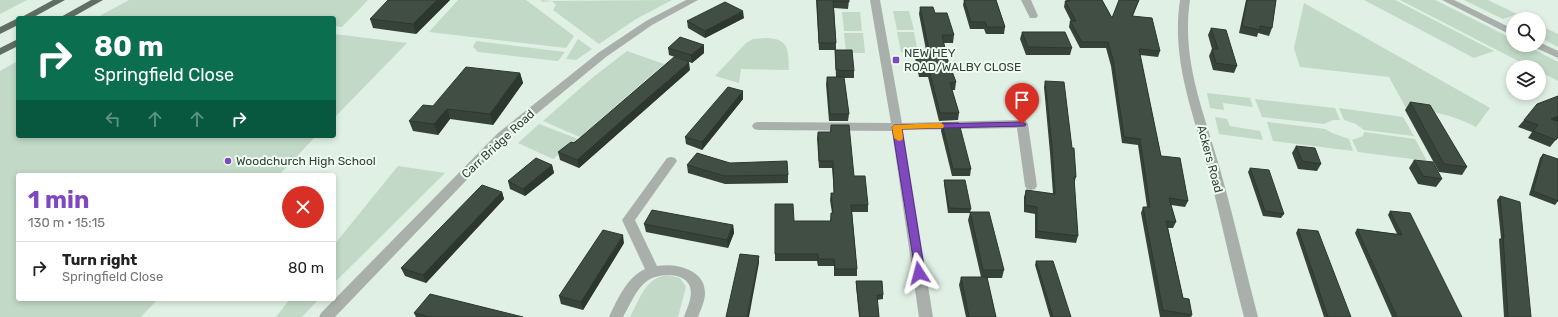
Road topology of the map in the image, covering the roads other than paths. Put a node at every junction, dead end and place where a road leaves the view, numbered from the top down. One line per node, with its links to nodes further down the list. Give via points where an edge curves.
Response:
1 (60, 0): 8 (highway)
2 (98, 0): 9 (highway)
3 (693, 0): 23 (street, Carr Bridge Road, via 648,23 602,54 502,136)
4 (875, 0): 19 (street)
5 (1026, 0): 10 (street)
6 (1185, 0): 27 (street, Ackers Road, via 1183,36 1187,76 1214,168)
7 (1447, 0): 12 (street)
8 (28, 16)
9 (68, 16)
10 (1033, 16)
11 (16, 23): 13 (highway)
12 (1506, 30)
13 (0, 31)
14 (16, 43): 16 (highway)
15 (1546, 49): 17 (street)
16 (0, 52)
17 (1558, 55)
18 (758, 126): 19 (street)
19 (897, 127): 21 (street, via 1022,124); 26 (street)
20 (672, 161): 22 (street, via 628,220)
21 (1031, 186)
22 (653, 272): 24 (street, via 643,276); 25 (street, via 660,269 676,270 696,283 698,295)
23 (326, 317)
24 (616, 317)
25 (691, 317)
26 (926, 317)
27 (1251, 317)

